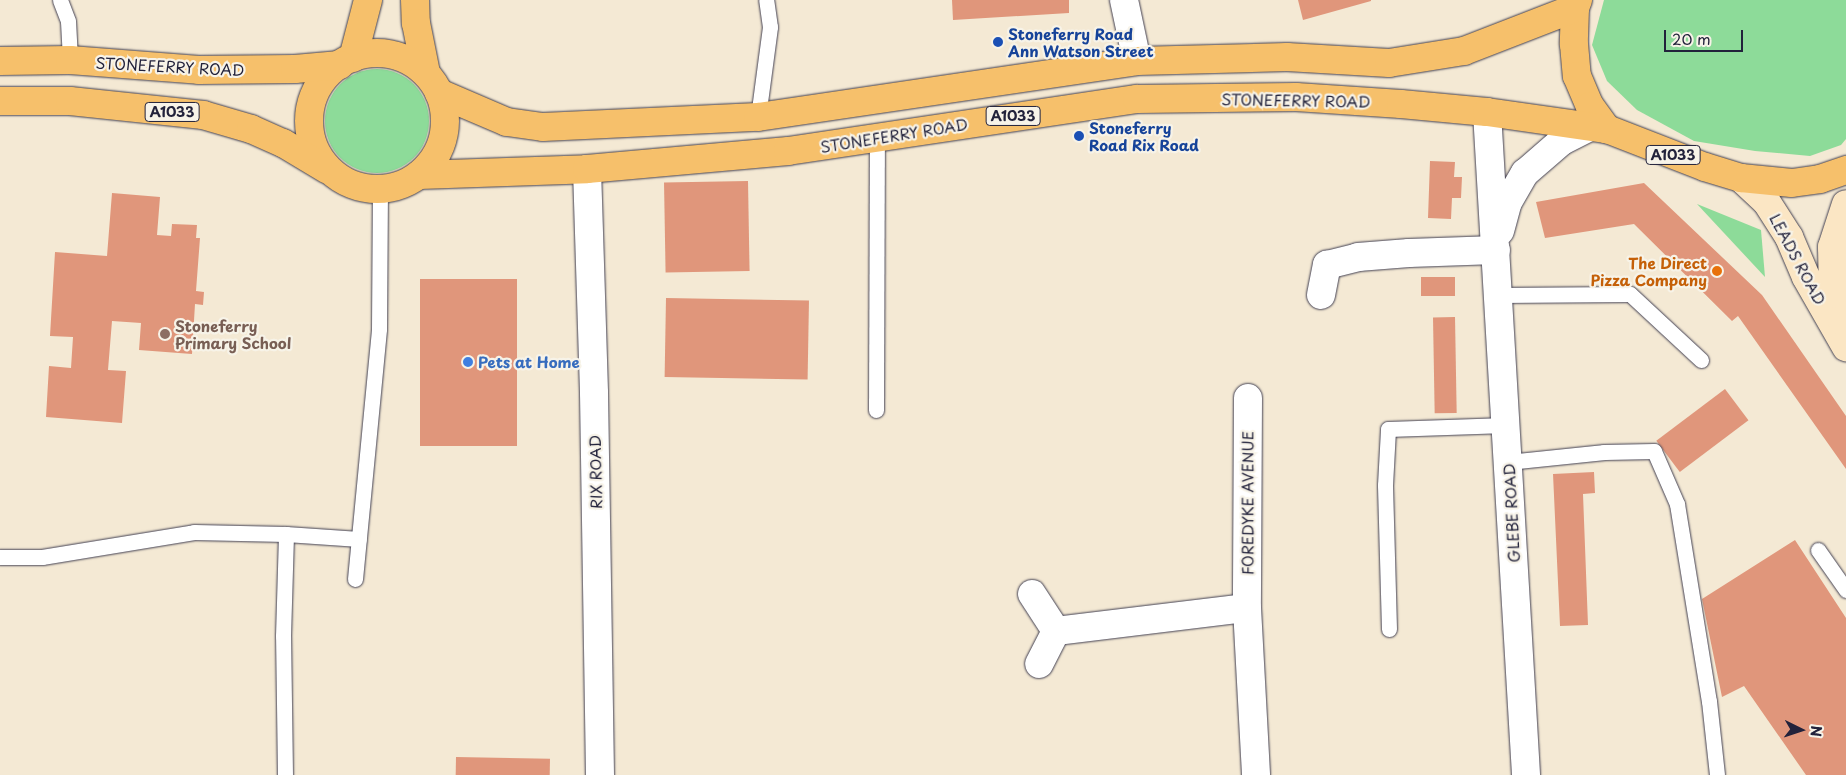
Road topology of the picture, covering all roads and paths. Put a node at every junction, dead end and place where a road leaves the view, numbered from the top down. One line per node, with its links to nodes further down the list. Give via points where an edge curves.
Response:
1 (60, 0): 7 (lane, via 68,21)
2 (368, 0): 9 (main road)
3 (415, 0): 11 (main road, via 416,23)
4 (766, 0): 14 (lane, via 770,27)
5 (1124, 0): 10 (street)
6 (1577, 4): 10 (main road, A1033, via 1464,51 1389,63 1287,57); 15 (main road, A1033, via 1574,44 1577,76)
7 (70, 60): 8 (main road, STONEFERRY ROAD); 9 (main road, STONEFERRY ROAD, via 199,70 295,69)
8 (0, 61)
9 (347, 61): 11 (main road, via 372,54 392,55 410,62); 19 (main road, via 325,78 314,96 310,116 311,136 318,156)
10 (1137, 61): 14 (main road, A1033)
11 (432, 83): 14 (main road, A1033, via 507,122 544,128); 20 (main road, via 445,115 444,138 435,158)
12 (0, 101): 19 (main road, A1033, via 70,101 203,115 283,143)
13 (1487, 112): 15 (main road, STONEFERRY ROAD / A1033); 16 (main road, STONEFERRY ROAD / A1033, via 1296,97 1137,99); 24 (street, GLEBE ROAD)
14 (758, 117)
15 (1598, 128): 21 (main road, A1033); 24 (street, GLEBE ROAD, via 1562,142 1525,173 1508,202)
16 (877, 138): 17 (main road, STONEFERRY ROAD / A1033, via 788,151); 31 (lane)
17 (587, 169): 20 (main road, STONEFERRY ROAD / A1033); 46 (street, RIX ROAD)
18 (1846, 170): 21 (main road, A1033, via 1820,179 1792,183)
19 (331, 172): 22 (main road, via 346,182)
20 (419, 176): 22 (main road)
21 (1741, 178): 28 (main road, LEADS ROAD, via 1766,201 1789,237 1806,277)
22 (380, 190): 35 (lane, via 380,329)
23 (1846, 204): 27 (main road, LEADS ROAD, via 1832,247 1833,294)
24 (1496, 250): 25 (street, GLEBE ROAD); 26 (street, via 1358,257 1327,265)
25 (1498, 295): 29 (lane, via 1630,294); 32 (street, GLEBE ROAD)
26 (1321, 296)
27 (1846, 332)
28 (1846, 347)
29 (1701, 360)
30 (1248, 398): 41 (street, FOREDYKE AVENUE)
31 (876, 410)
32 (1506, 425): 33 (street, GLEBE ROAD); 42 (lane, via 1388,429 1385,485)
33 (1508, 462): 48 (street, GLEBE ROAD); 49 (lane, via 1604,452 1654,451 1677,504 1709,701)
34 (286, 534): 35 (lane); 37 (lane, via 194,532 42,557); 45 (lane, via 283,636)
35 (359, 539): 38 (lane)
36 (1818, 550): 39 (lane)
37 (0, 557)
38 (355, 580)
39 (1846, 590)
40 (1032, 594): 43 (street)
41 (1248, 608): 43 (street); 47 (street, FOREDYKE AVENUE)
42 (1389, 629)
43 (1056, 631): 44 (street)
44 (1039, 664)
45 (286, 775)
46 (600, 775)
47 (1256, 775)
48 (1526, 775)
49 (1717, 775)

